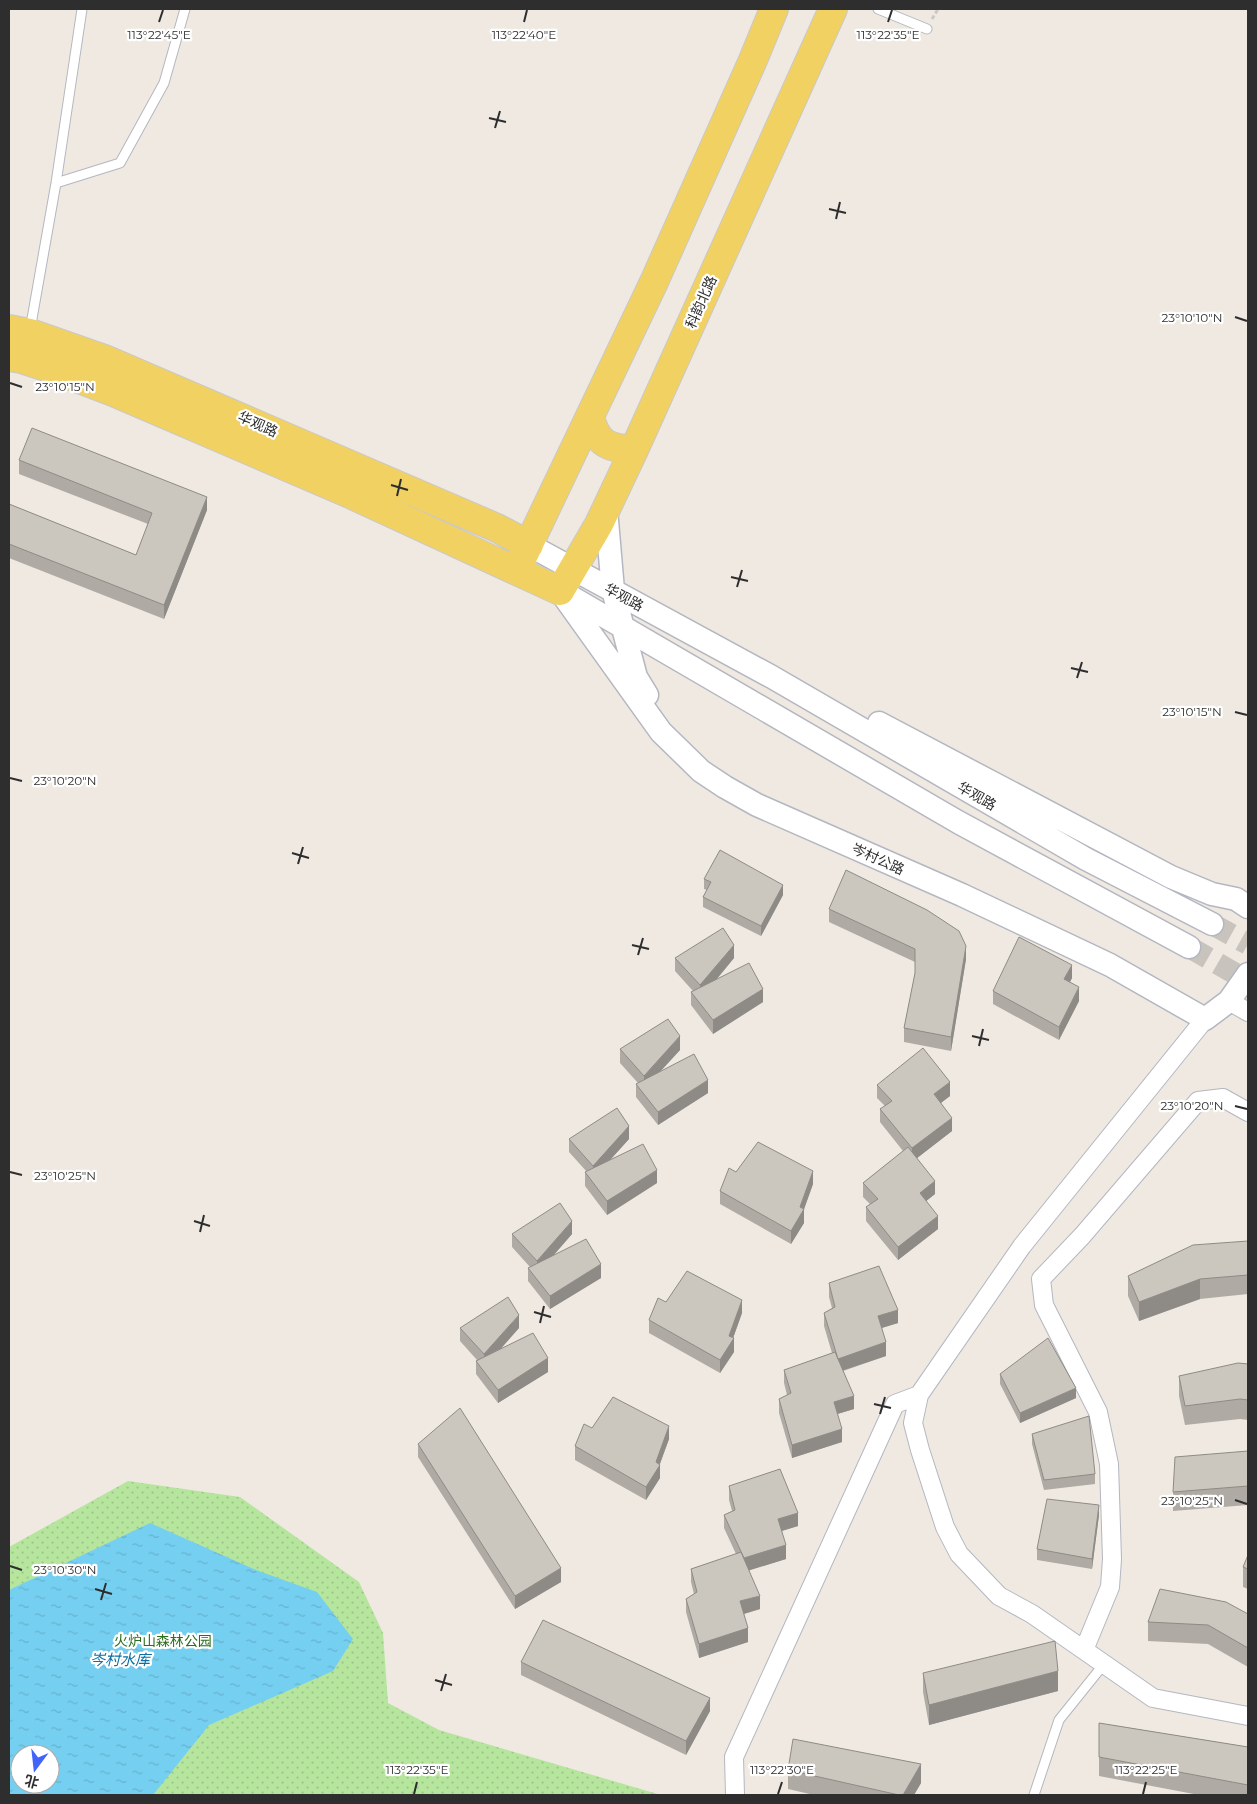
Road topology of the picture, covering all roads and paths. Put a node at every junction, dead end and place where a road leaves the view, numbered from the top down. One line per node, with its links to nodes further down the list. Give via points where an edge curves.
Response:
1 (82, 9): 7 (lane)
2 (185, 9): 7 (lane, via 164,83 120,163)
3 (774, 9): 10 (main road, via 654,282)
4 (834, 9): 11 (main road, 科韵北路)
5 (878, 9): 6 (lane)
6 (927, 28)
7 (56, 183): 8 (lane)
8 (19, 331): 13 (main road, 华观路, via 107,360 497,528)
9 (9, 357): 14 (main road, 华观路, via 113,392)
10 (590, 417): 11 (main road, via 599,439 618,449); 13 (main road)
11 (634, 450): 12 (main road, 科韵北路)
12 (606, 509): 15 (main road, 科韵北路); 16 (street)
13 (529, 545): 14 (main road); 15 (street, 华观路)
14 (517, 570): 15 (main road, 华观路)
15 (567, 580): 16 (street, 华观路); 17 (street, 华观路); 19 (street, 岑村公路, via 661,732 701,771)
16 (612, 590): 17 (street); 18 (street, 华观路)
17 (622, 627): 19 (street, via 636,676 656,710 672,734); 22 (street, 华观路, via 958,822)
18 (753, 667): 20 (street, via 807,688 912,740 1171,877 1212,894); 21 (street, 华观路, via 1086,859)
19 (725, 787): 26 (street, 岑村公路, via 757,805 962,895 1110,965)
20 (1244, 902)
21 (1212, 924)
22 (1189, 947)
23 (1248, 974): 24 (street)
24 (1229, 1001): 25 (street); 26 (street)
25 (1248, 1012)
26 (1205, 1019): 28 (street, via 1022,1246)
27 (1248, 1112): 29 (street, via 1223,1098 1198,1101 1041,1279 1044,1305 1098,1412 1109,1464 1110,1587)
28 (919, 1395): 29 (street, via 913,1423 915,1432 945,1527 959,1554 1000,1596); 32 (street, via 895,1404 734,1757)
29 (1084, 1650): 30 (street)
30 (1104, 1664): 31 (street, via 1153,1698); 33 (lane, via 1059,1720)
31 (1248, 1716)
32 (735, 1795)
33 (1034, 1795)

